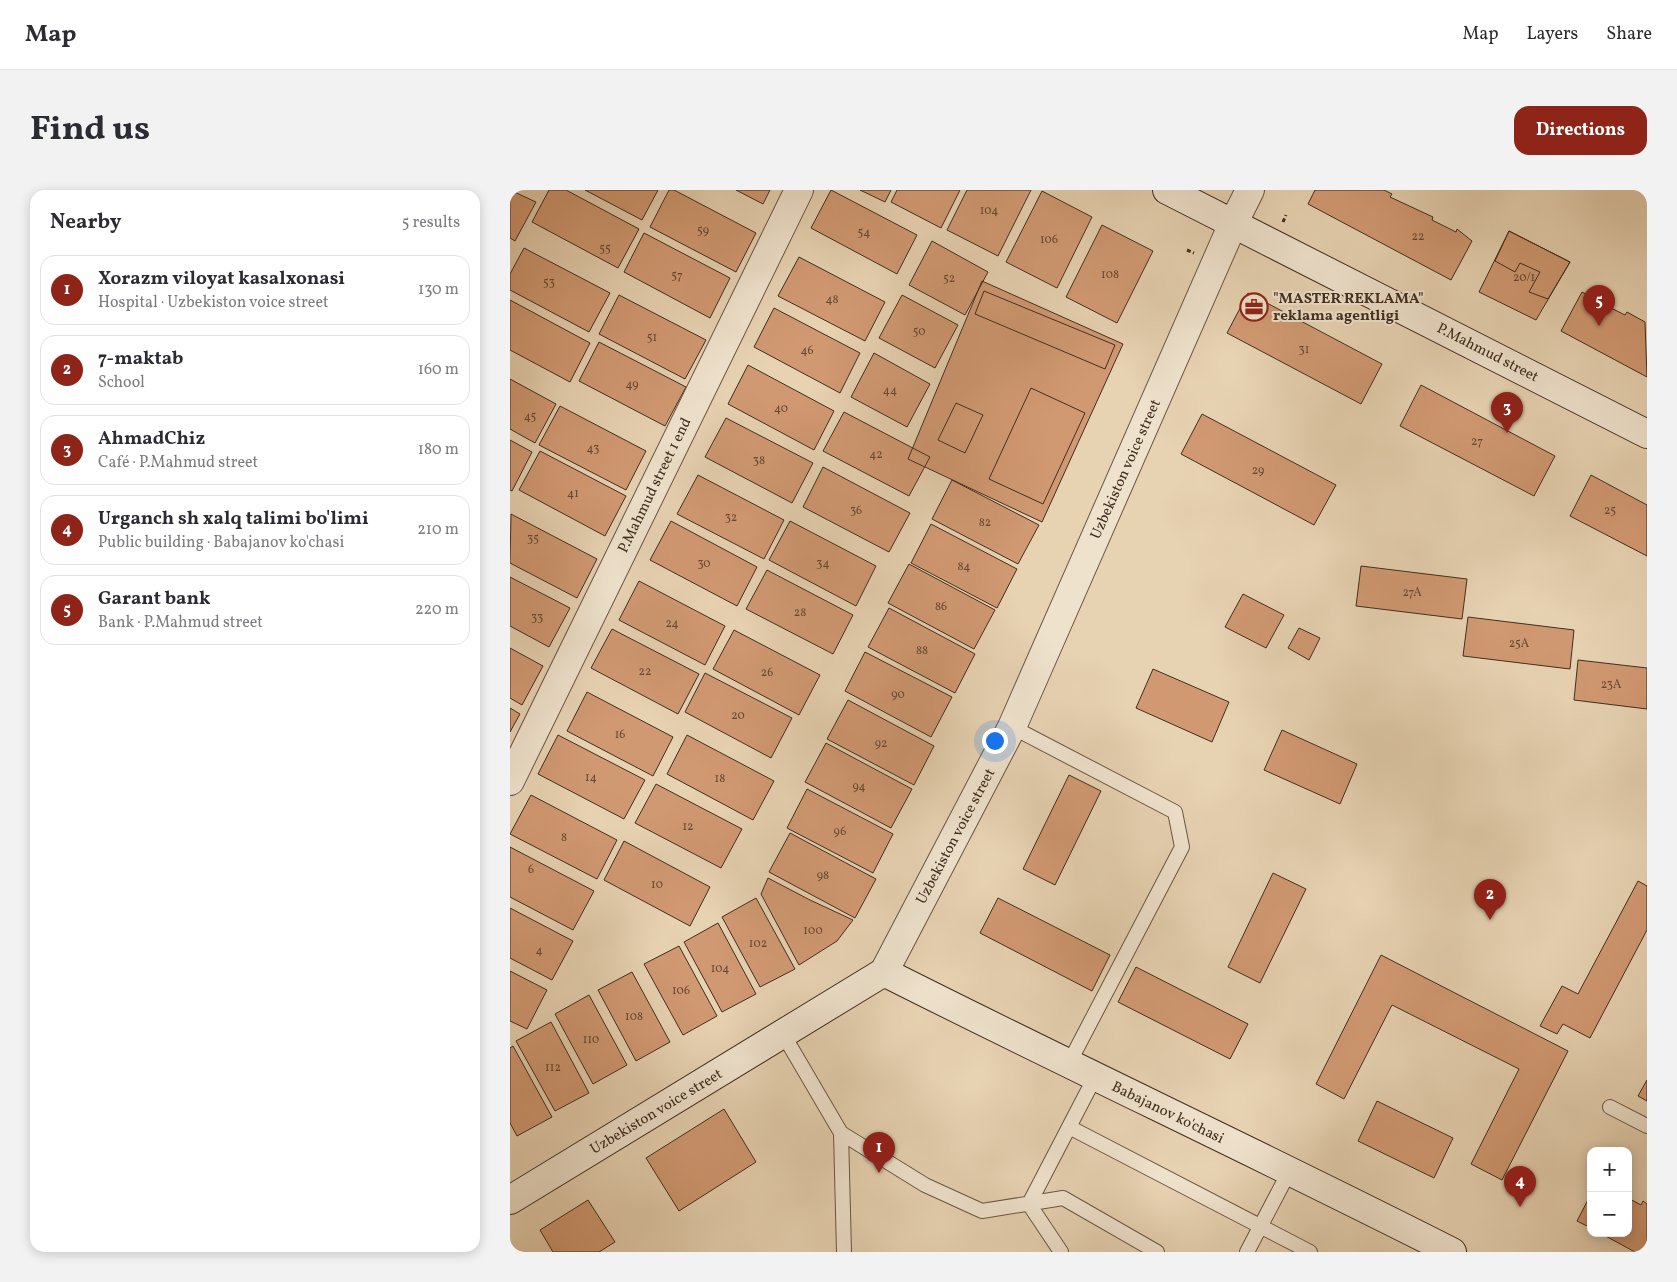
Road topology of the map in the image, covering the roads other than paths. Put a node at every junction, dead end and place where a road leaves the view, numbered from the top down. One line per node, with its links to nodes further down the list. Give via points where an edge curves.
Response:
1 (799, 190): 7 (street, P.Mahmud street 1 end)
2 (1167, 190): 4 (street, P.Mahmud street)
3 (1250, 190): 4 (street, Uzbekiston voice street)
4 (1235, 224): 5 (street, P.Mahmud street); 6 (street, Uzbekiston voice street)
5 (1647, 434)
6 (1012, 727): 8 (street, Uzbekiston voice street); 10 (lane, via 1175,812 1182,846)
7 (510, 781)
8 (884, 972): 9 (street, Uzbekiston voice street); 10 (street, Babajanov ko'chasi)
9 (783, 1034): 15 (lane); 17 (street, Uzbekiston voice street)
10 (1068, 1065): 11 (street, Babajanov ko'chasi)
11 (1094, 1077): 14 (lane); 16 (street, Babajanov ko'chasi)
12 (1610, 1107): 13 (lane)
13 (1647, 1126)
14 (1069, 1127): 18 (lane); 19 (lane)
15 (841, 1133): 18 (lane, via 925,1185 982,1211); 20 (lane)
16 (1290, 1170): 19 (lane); 25 (street, Babajanov ko'chasi)
17 (510, 1200)
18 (1029, 1204): 21 (lane); 22 (lane, via 1063,1198)
19 (1260, 1227): 23 (lane); 24 (lane)
20 (844, 1252)
21 (1061, 1252)
22 (1157, 1252)
23 (1247, 1252)
24 (1310, 1252)
25 (1452, 1252)

